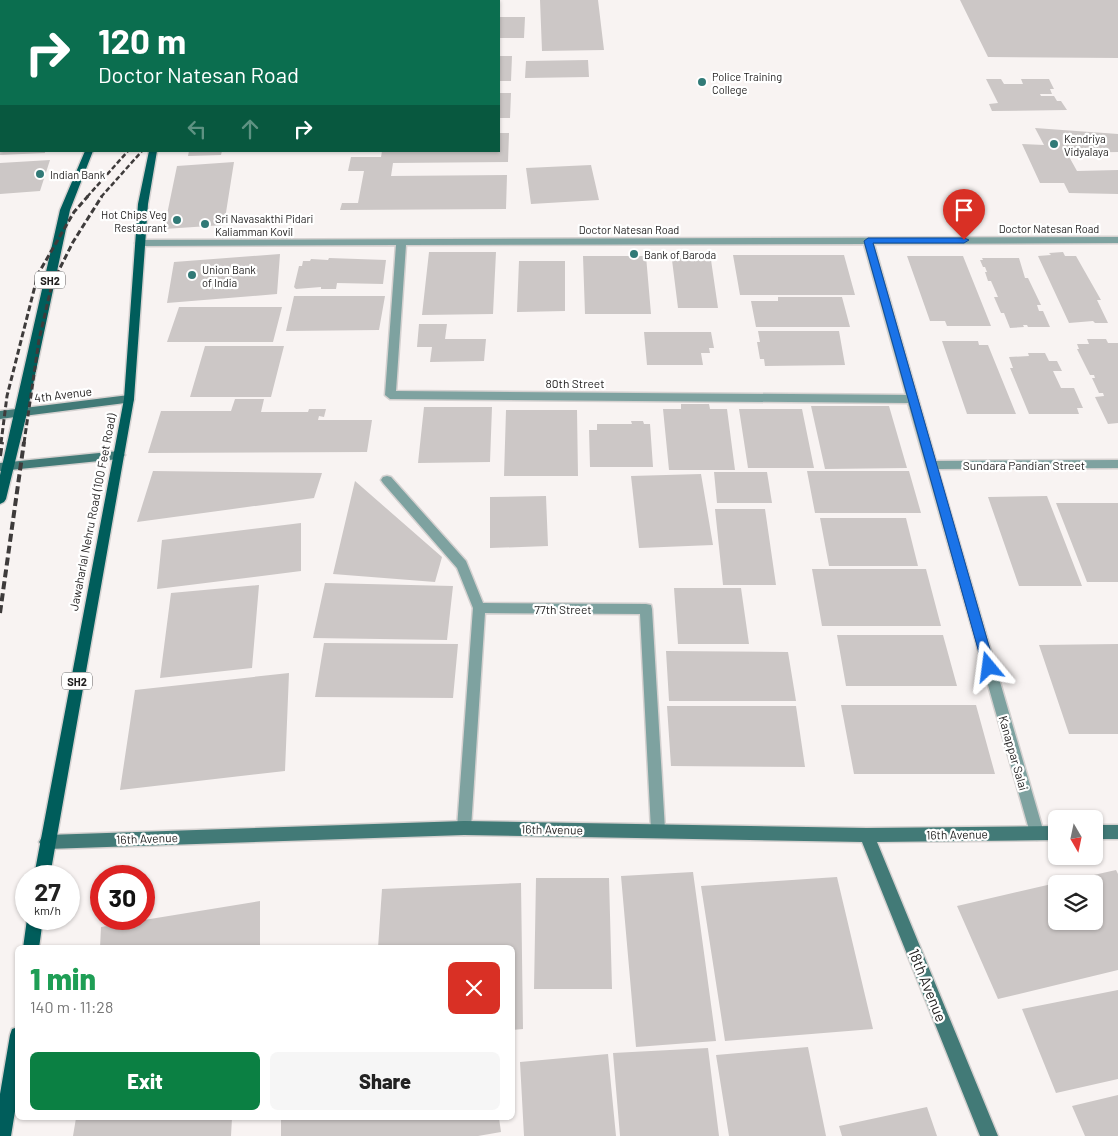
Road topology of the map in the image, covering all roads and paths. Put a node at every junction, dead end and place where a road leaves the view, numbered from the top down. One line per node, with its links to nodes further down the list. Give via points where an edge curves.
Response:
1 (90, 152): 9 (main road, SH2, via 65,210)
2 (153, 152): 6 (main road, Jawaharlal Nehru Road (100 Feet Road) / SH2)
3 (1118, 240): 4 (street, Doctor Natesan Road)
4 (868, 241): 5 (street, Doctor Natesan Road); 8 (street, Kanappar Salai)
5 (401, 242): 6 (street, Doctor Natesan Road); 8 (street, 80th Street, via 390,395)
6 (140, 243): 7 (main road, Jawaharlal Nehru Road (100 Feet Road) / SH2)
7 (129, 399): 9 (street, 4th Avenue); 11 (main road, Jawaharlal Nehru Road (100 Feet Road) / SH2)
8 (912, 399): 13 (street, Kanappar Salai)
9 (22, 413): 10 (street, 4th Avenue); 14 (main road, SH2)
10 (0, 415)
11 (119, 455): 14 (street); 25 (main road, Jawaharlal Nehru Road (100 Feet Road) / SH2)
12 (1118, 464): 13 (street, Sundara Pandian Street)
13 (931, 465): 22 (street, Kanappar Salai)
14 (4, 466): 16 (main road, SH2)
15 (387, 480): 17 (street, via 462,565)
16 (0, 499)
17 (479, 608): 18 (street); 19 (street, 77th Street, via 646,609)
18 (464, 828): 19 (street, 16th Avenue); 25 (street, 16th Avenue)
19 (658, 830): 24 (street, 16th Avenue)
20 (1103, 832): 21 (street)
21 (1118, 832)
22 (1038, 833): 23 (street, 16th Avenue); 24 (street, 16th Avenue)
23 (1048, 833)
24 (867, 835): 31 (street, 18th Avenue)
25 (47, 842): 26 (main road, Jawaharlal Nehru Road (100 Feet Road) / SH2)
26 (44, 865)
27 (33, 930): 28 (main road)
28 (31, 945)
29 (15, 1054): 30 (main road)
30 (2, 1136)
31 (989, 1136)

